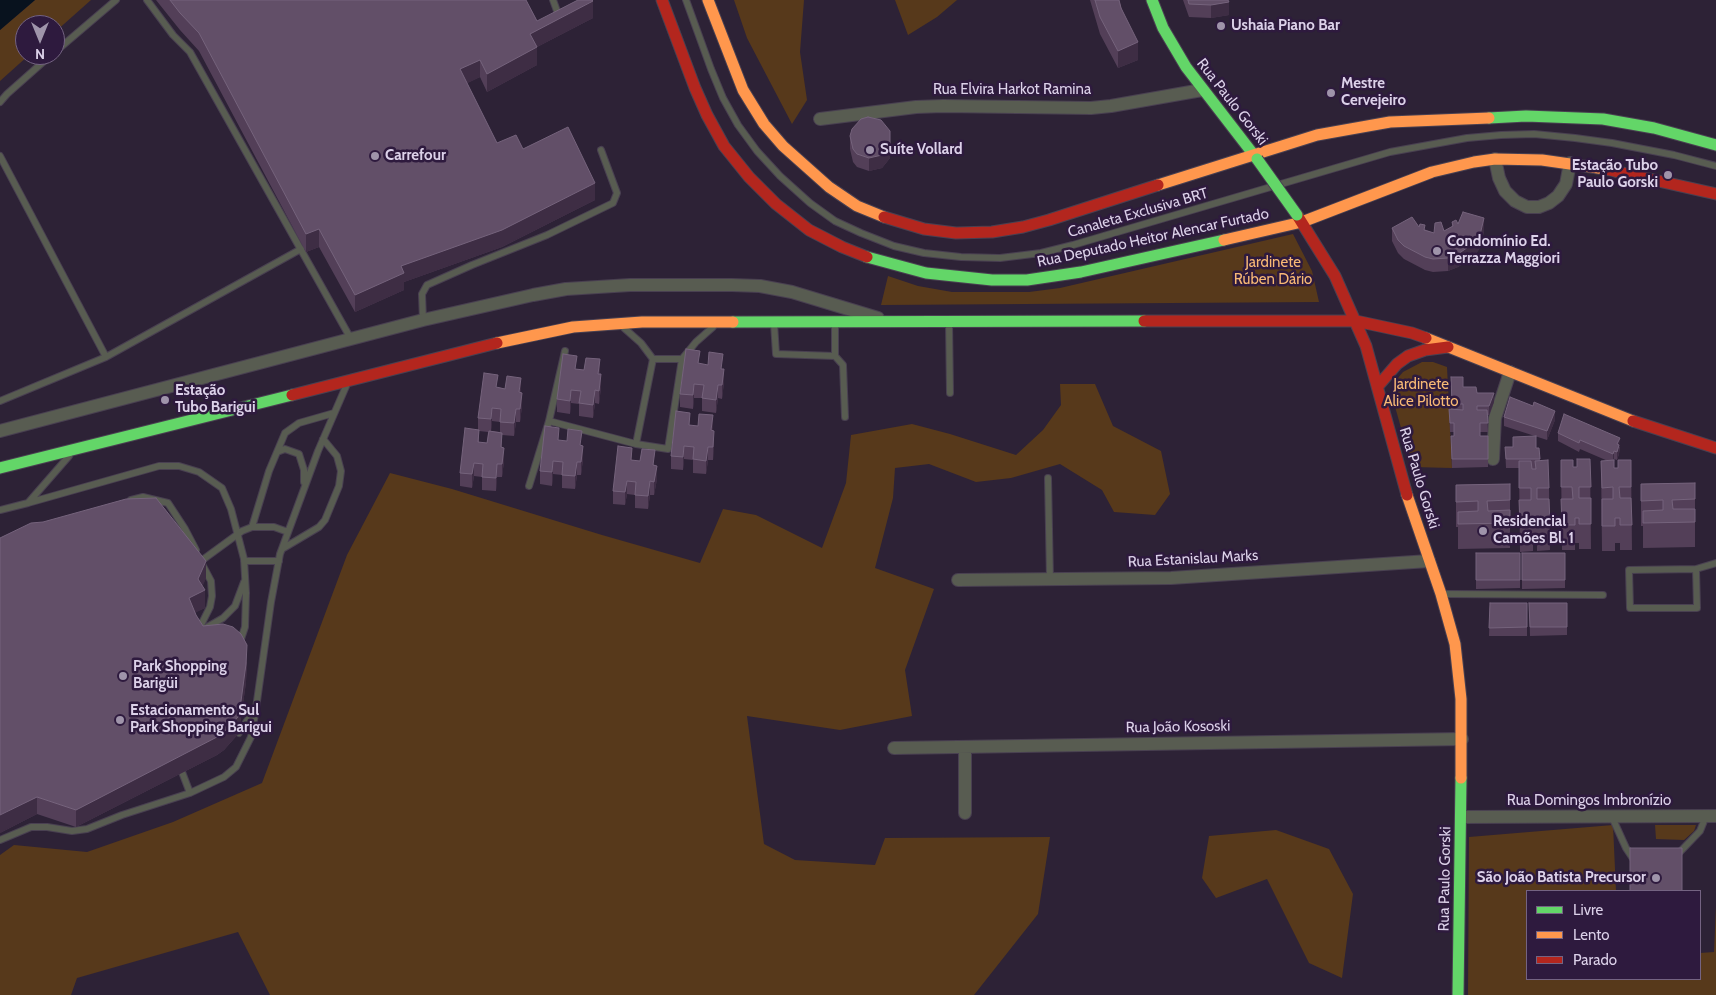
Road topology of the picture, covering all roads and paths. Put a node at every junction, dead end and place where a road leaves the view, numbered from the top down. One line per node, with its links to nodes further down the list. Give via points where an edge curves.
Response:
1 (116, 0): 9 (lane)
2 (147, 0): 23 (lane, via 190,52)
3 (553, 0): 8 (lane)
4 (662, 0): 22 (street, Rua Deputado Heitor Alencar Furtado, via 707,115 724,146 749,177 776,204 810,230 871,259 916,271 962,278 1027,280 1081,272)
5 (686, 0): 20 (lane, Canaleta Exclusiva BRT, via 723,98 738,125 780,176 836,221 861,234 924,253 1000,258 1041,253 1390,152 1468,138 1534,134 1575,138)
6 (708, 0): 17 (street, via 743,90 764,124 783,146 829,187 857,206 888,219 924,229 956,233 1023,227)
7 (1152, 0): 11 (street, Rua Paulo Gorski, via 1174,50)
8 (557, 11)
9 (65, 43)
10 (40, 65): 12 (lane)
11 (1202, 90): 13 (street, Rua Elvira Harkot Ramina, via 1090,108 942,106); 17 (street, Rua Paulo Gorski)
12 (0, 102)
13 (820, 119)
14 (1716, 145): 17 (street, via 1629,122 1526,116 1412,120 1365,126 1317,135)
15 (601, 150): 24 (lane, via 617,194 613,202 547,235 428,284 422,294)
16 (0, 156): 36 (lane)
17 (1255, 156): 22 (street, Rua Paulo Gorski, bridge)
18 (1495, 160): 19 (street, Rua Deputado Heitor Alencar Furtado); 19 (street, via 1505,191 1515,202 1527,207 1539,207 1558,196 1566,184); 22 (street, Rua Deputado Heitor Alencar Furtado, via 1432,172)
19 (1570, 163): 21 (street, Rua Deputado Heitor Alencar Furtado, via 1634,174)
20 (1716, 166)
21 (1716, 194)
22 (1300, 218): 27 (street, Rua Paulo Gorski, via 1335,276)
23 (301, 249): 32 (lane); 36 (lane)
24 (423, 320): 25 (street, via 566,289 732,284 792,292); 32 (street)
25 (889, 321): 26 (street); 30 (street)
26 (949, 321): 27 (street); 42 (lane)
27 (1356, 321): 33 (street, via 1412,333); 41 (street, Rua Paulo Gorski)
28 (720, 322): 29 (street); 31 (street); 38 (lane)
29 (774, 322): 30 (street); 35 (lane, via 776,354)
30 (835, 322): 35 (lane)
31 (618, 323): 37 (lane, via 641,343); 40 (street, via 546,332)
32 (351, 339): 47 (street)
33 (1449, 347): 39 (street); 41 (street, via 1408,356)
34 (565, 351): 46 (lane)
35 (834, 356): 45 (lane, via 844,365)
36 (106, 357): 43 (lane)
37 (653, 359): 38 (lane); 49 (lane)
38 (682, 359): 49 (lane, via 668,449)
39 (1510, 372): 51 (street, via 1628,419); 53 (street, via 1495,418)
40 (350, 379): 44 (lane); 50 (street)
41 (1378, 386): 68 (street, Rua Paulo Gorski, via 1401,477)
42 (950, 393)
43 (0, 400)
44 (334, 413): 48 (lane); 52 (lane, via 299,423 285,433)
45 (845, 417)
46 (550, 421): 49 (lane); 56 (lane)
47 (0, 431)
48 (324, 438): 57 (lane); 64 (lane, via 337,456 341,470 339,486 319,527)
49 (636, 444)
50 (75, 448): 54 (street); 59 (lane)
51 (1716, 448)
52 (277, 452): 57 (lane, via 285,449 299,454 304,470); 61 (lane)
53 (1493, 459)
54 (0, 468)
55 (1048, 478): 73 (lane)
56 (529, 486)
57 (304, 488): 62 (lane)
58 (125, 502): 65 (lane, via 143,497 168,503)
59 (28, 503): 60 (lane); 63 (lane, via 160,466 179,466 199,472 222,488)
60 (0, 510)
61 (252, 527): 62 (lane, via 274,527); 63 (lane)
62 (288, 532): 64 (lane)
63 (238, 534): 65 (lane); 66 (lane)
64 (282, 549): 67 (lane)
65 (201, 561): 71 (lane, via 211,581 212,596 210,607 196,633 223,618 235,606)
66 (244, 561): 67 (lane); 71 (lane)
67 (279, 561): 77 (lane)
68 (1429, 561): 73 (street, Rua Estanislau Marks, via 1171,578); 74 (street, Rua Paulo Gorski)
69 (1716, 563): 70 (lane)
70 (1696, 569): 70 (lane, via 1697,608 1630,608 1629,570)
71 (246, 579): 76 (lane, via 245,627)
72 (958, 580): 73 (street, Rua Estanislau Marks)
73 (1050, 580)
74 (1441, 594): 75 (lane); 79 (street, Rua Paulo Gorski, via 1458,668)
75 (1603, 595)
76 (238, 648)
77 (256, 708): 78 (lane); 83 (lane, via 251,737 236,767 224,777)
78 (239, 733)
79 (1462, 738): 80 (street, Rua João Kososki); 87 (street, Rua Paulo Gorski)
80 (965, 747): 81 (street, Rua João Kososki); 84 (street)
81 (894, 748)
82 (182, 772): 83 (lane)
83 (190, 794): 88 (lane, via 87,829 72,831 31,827)
84 (965, 813)
85 (1711, 816): 86 (street, Rua Domingos Imbronízio); 90 (lane)
86 (1612, 817): 87 (street, Rua Domingos Imbronízio); 89 (lane, via 1634,860)
87 (1461, 818): 91 (street, Rua Paulo Gorski)
88 (0, 840)
89 (1644, 860)
90 (1672, 860)
91 (1458, 995)

